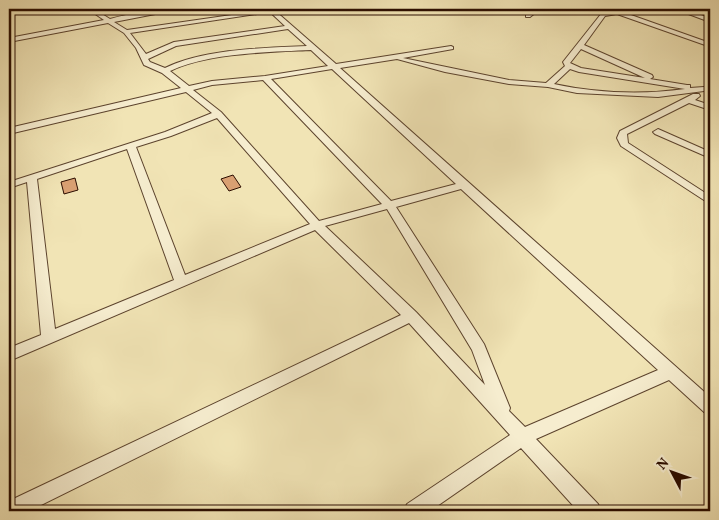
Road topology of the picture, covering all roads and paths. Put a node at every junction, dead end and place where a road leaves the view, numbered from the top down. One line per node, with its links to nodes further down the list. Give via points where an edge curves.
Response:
1 (27, 9): 8 (street)
2 (91, 9): 11 (street)
3 (178, 9): 11 (street)
4 (536, 9): 9 (street)
5 (678, 9): 10 (street)
6 (270, 10): 12 (street); 13 (street)
7 (613, 10): 15 (street); 16 (street, via 603,15)
8 (9, 12)
9 (528, 16)
10 (710, 20)
11 (110, 21): 13 (street); 14 (street)
12 (290, 27): 17 (street); 20 (street, via 174,44)
13 (126, 32): 20 (street)
14 (9, 40)
15 (710, 45)
16 (580, 46): 19 (street); 27 (street)
17 (312, 48): 24 (street); 26 (street, via 207,58)
18 (451, 48): 21 (street)
19 (572, 55): 22 (street); 25 (street, via 566,64)
20 (144, 58): 26 (street)
21 (396, 58): 24 (street); 30 (street, via 510,82)
22 (581, 58)
23 (590, 60): 27 (street)
24 (334, 66): 28 (street); 42 (street)
25 (569, 66): 29 (street); 30 (street)
26 (165, 71): 32 (street)
27 (636, 71): 29 (street)
28 (265, 78): 32 (street); 45 (street)
29 (662, 84): 31 (street)
30 (548, 85): 34 (street, via 577,91)
31 (672, 85): 33 (street); 34 (street)
32 (187, 89): 36 (street); 37 (street)
33 (708, 89): 34 (street)
34 (691, 96): 35 (street); 44 (street, via 623,133 622,138 624,144)
35 (710, 108)
36 (218, 114): 39 (street); 46 (street)
37 (9, 131)
38 (658, 132): 40 (street)
39 (131, 146): 41 (street); 47 (street)
40 (710, 155)
41 (32, 178): 43 (street); 49 (street)
42 (466, 184): 45 (street); 51 (street)
43 (9, 185)
44 (710, 201)
45 (390, 206): 46 (street); 53 (street, via 479,348)
46 (317, 226): 47 (street); 48 (street)
47 (181, 282): 49 (street)
48 (411, 316): 53 (street); 55 (street)
49 (49, 339): 50 (street)
50 (9, 355)
51 (671, 372): 52 (street); 54 (street)
52 (710, 407)
53 (504, 415): 54 (street)
54 (523, 436): 56 (street); 57 (street)
55 (9, 511)
56 (414, 511)
57 (591, 511)

